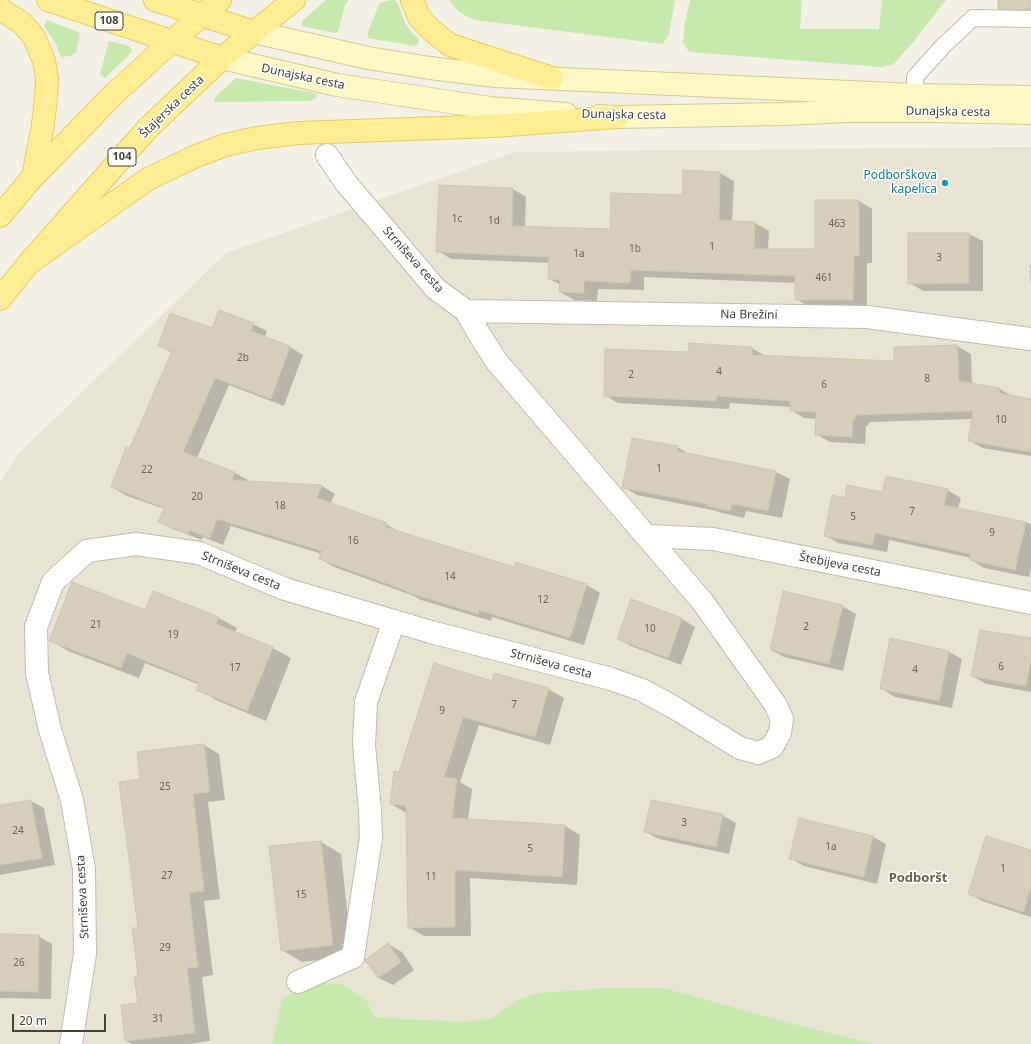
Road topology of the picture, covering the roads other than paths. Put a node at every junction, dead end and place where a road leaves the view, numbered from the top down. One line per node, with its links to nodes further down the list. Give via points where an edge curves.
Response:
1 (48, 0): 10 (main road, 108)
2 (154, 0): 7 (main road)
3 (220, 0): 7 (main road)
4 (294, 0): 9 (main road, Štajerska cesta / 104)
5 (412, 0): 12 (main road, via 426,25 450,45)
6 (0, 9): 18 (main road, via 25,27 35,39 44,61 46,97)
7 (201, 16): 9 (main road); 10 (main road)
8 (1031, 19): 13 (lane, via 973,18 915,77)
9 (254, 32): 11 (main road, Štajerska cesta / 104); 12 (main road, Dunajska cesta, via 347,54 430,68 495,76)
10 (171, 42): 11 (main road, 108); 18 (main road, via 109,99)
11 (222, 58): 16 (main road, Dunajska cesta / 108, via 337,85 482,107); 20 (main road, Štajerska cesta / 104, via 148,128)
12 (552, 78): 13 (main road, Dunajska cesta)
13 (915, 95): 14 (main road, Dunajska cesta)
14 (1031, 96)
15 (1031, 113): 16 (main road, Dunajska cesta, via 848,111)
16 (617, 117): 20 (main road, via 494,126 298,134 257,138 224,145 148,179)
17 (327, 155): 22 (street, Strniševa cesta, via 346,183 436,289)
18 (33, 177): 19 (main road)
19 (0, 216)
20 (29, 263): 21 (main road, Štajerska cesta / 104)
21 (0, 299)
22 (466, 311): 23 (street, Na Brežini, via 867,317); 24 (street, Strniševa cesta, via 497,362)
23 (1031, 338)
24 (647, 536): 25 (street, Štebijeva cesta, via 713,539); 26 (street, Strniševa cesta, via 702,601 775,704 782,719 780,733 772,747 758,753 740,748 642,690 611,679)
25 (1031, 602)
26 (394, 621): 27 (street, via 366,702 364,745 371,837 353,957); 28 (street, Strniševa cesta, via 285,589 199,553 136,544 87,551 54,582 36,627 37,673 50,730 72,800 84,869 85,954)
27 (298, 982)
28 (71, 1044)

